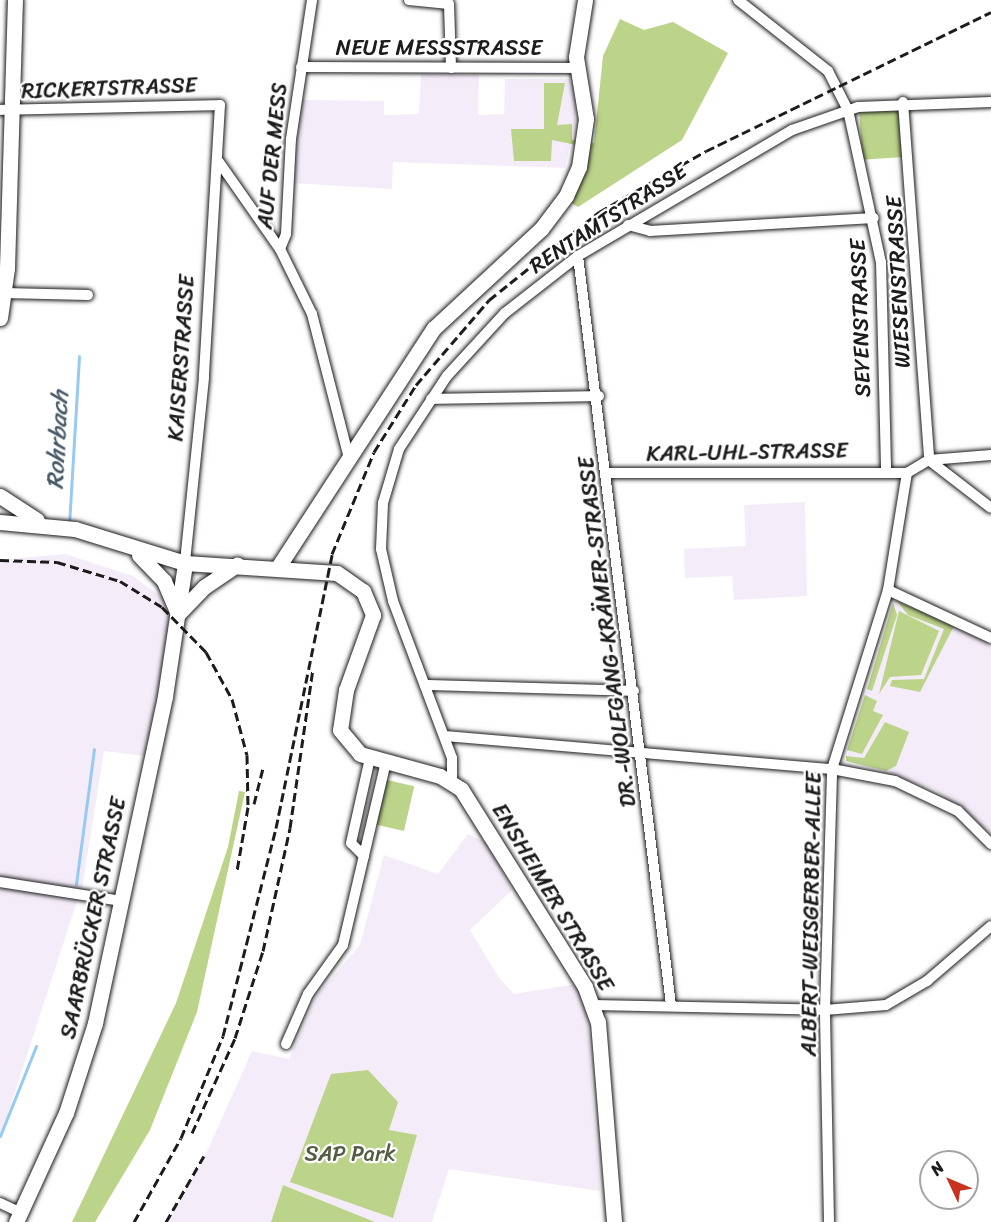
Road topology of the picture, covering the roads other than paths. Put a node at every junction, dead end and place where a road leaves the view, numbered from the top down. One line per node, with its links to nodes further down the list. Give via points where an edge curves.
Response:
1 (15, 0): 12 (main road)
2 (312, 0): 6 (street, AUF DER MESS)
3 (409, 0): 7 (street, via 449,4)
4 (585, 0): 8 (main road)
5 (738, 0): 13 (street, SEYENSTRASSE, via 828,71)
6 (301, 67): 7 (street, NEUE MESSSTRASSE); 17 (street, AUF DER MESS, via 286,234)
7 (451, 68): 8 (street, NEUE MESSSTRASSE)
8 (577, 68): 25 (main road, via 585,89 586,118 579,167 566,196 541,229 434,328 390,387)
9 (903, 102): 10 (street, RENTAMTSTRASSE); 13 (street, RENTAMTSTRASSE); 26 (street, WIESENSTRASSE)
10 (991, 102)
11 (220, 105): 12 (street, RICKERTSTRASSE); 14 (street, KAISERSTRASSE)
12 (5, 110): 19 (main road)
13 (848, 110): 15 (street, SEYENSTRASSE); 16 (street, RENTAMTSTRASSE, via 757,148)
14 (219, 162): 17 (street); 35 (street, KAISERSTRASSE)
15 (874, 218): 16 (street, via 650,231); 27 (street, SEYENSTRASSE, via 881,262)
16 (628, 225): 18 (street, RENTAMTSTRASSE)
17 (280, 249): 25 (street, via 312,314)
18 (578, 256): 22 (street, DR.-WOLFGANG-KRÄMER-STRASSE); 23 (street, RENTAMTSTRASSE, via 481,336)
19 (4, 293): 20 (street); 21 (main road)
20 (88, 295)
21 (0, 318)
22 (599, 396): 23 (street); 28 (street, DR.-WOLFGANG-KRÄMER-STRASSE)
23 (431, 399): 41 (street, RENTAMTSTRASSE, via 399,449 382,523 388,587)
24 (991, 454): 26 (street)
25 (350, 458): 37 (main road)
26 (928, 460): 29 (street); 31 (street)
27 (886, 470): 28 (street, KARL-UHL-STRASSE); 29 (street)
28 (608, 473): 42 (street, DR.-WOLFGANG-KRÄMER-STRASSE)
29 (907, 473): 38 (street, ALBERT-WEISGERBER-ALLEE)
30 (0, 496): 33 (main road)
31 (991, 508)
32 (0, 522): 33 (main road)
33 (54, 526): 34 (main road, via 102,536)
34 (135, 552): 35 (main road); 39 (main road, via 161,576)
35 (185, 563): 36 (main road); 39 (main road, KAISERSTRASSE)
36 (238, 565): 37 (main road); 39 (main road, via 204,586)
37 (278, 567): 45 (main road, via 337,573 357,585 373,607 339,720 350,748)
38 (888, 590): 40 (street); 47 (street, ALBERT-WEISGERBER-ALLEE)
39 (178, 614): 52 (main road, SAARBRÜCKER STRASSE)
40 (991, 638)
41 (425, 686): 42 (street); 43 (street, RENTAMTSTRASSE)
42 (634, 692): 44 (street, DR.-WOLFGANG-KRÄMER-STRASSE)
43 (445, 736): 44 (street); 48 (street, RENTAMTSTRASSE)
44 (640, 750): 47 (street); 55 (street, DR.-WOLFGANG-KRÄMER-STRASSE)
45 (370, 758): 46 (main road); 50 (street, via 351,843)
46 (386, 762): 48 (main road); 50 (street)
47 (832, 769): 49 (street, via 895,781 938,798); 56 (street, ALBERT-WEISGERBER-ALLEE)
48 (452, 781): 54 (main road, ENSHEIMER STRASSE, via 468,798)
49 (991, 844)
50 (364, 856): 57 (street, via 343,945 308,994)
51 (0, 882): 52 (street)
52 (122, 900): 59 (main road, SAARBRÜCKER STRASSE, via 80,1073)
53 (991, 926): 56 (street, via 900,998)
54 (593, 1005): 55 (street); 60 (main road, ENSHEIMER STRASSE)
55 (671, 1005): 56 (street)
56 (825, 1010): 61 (street, ALBERT-WEISGERBER-ALLEE)
57 (286, 1044)
58 (0, 1203): 59 (street)
59 (19, 1217)
60 (614, 1222)
61 (830, 1222)

